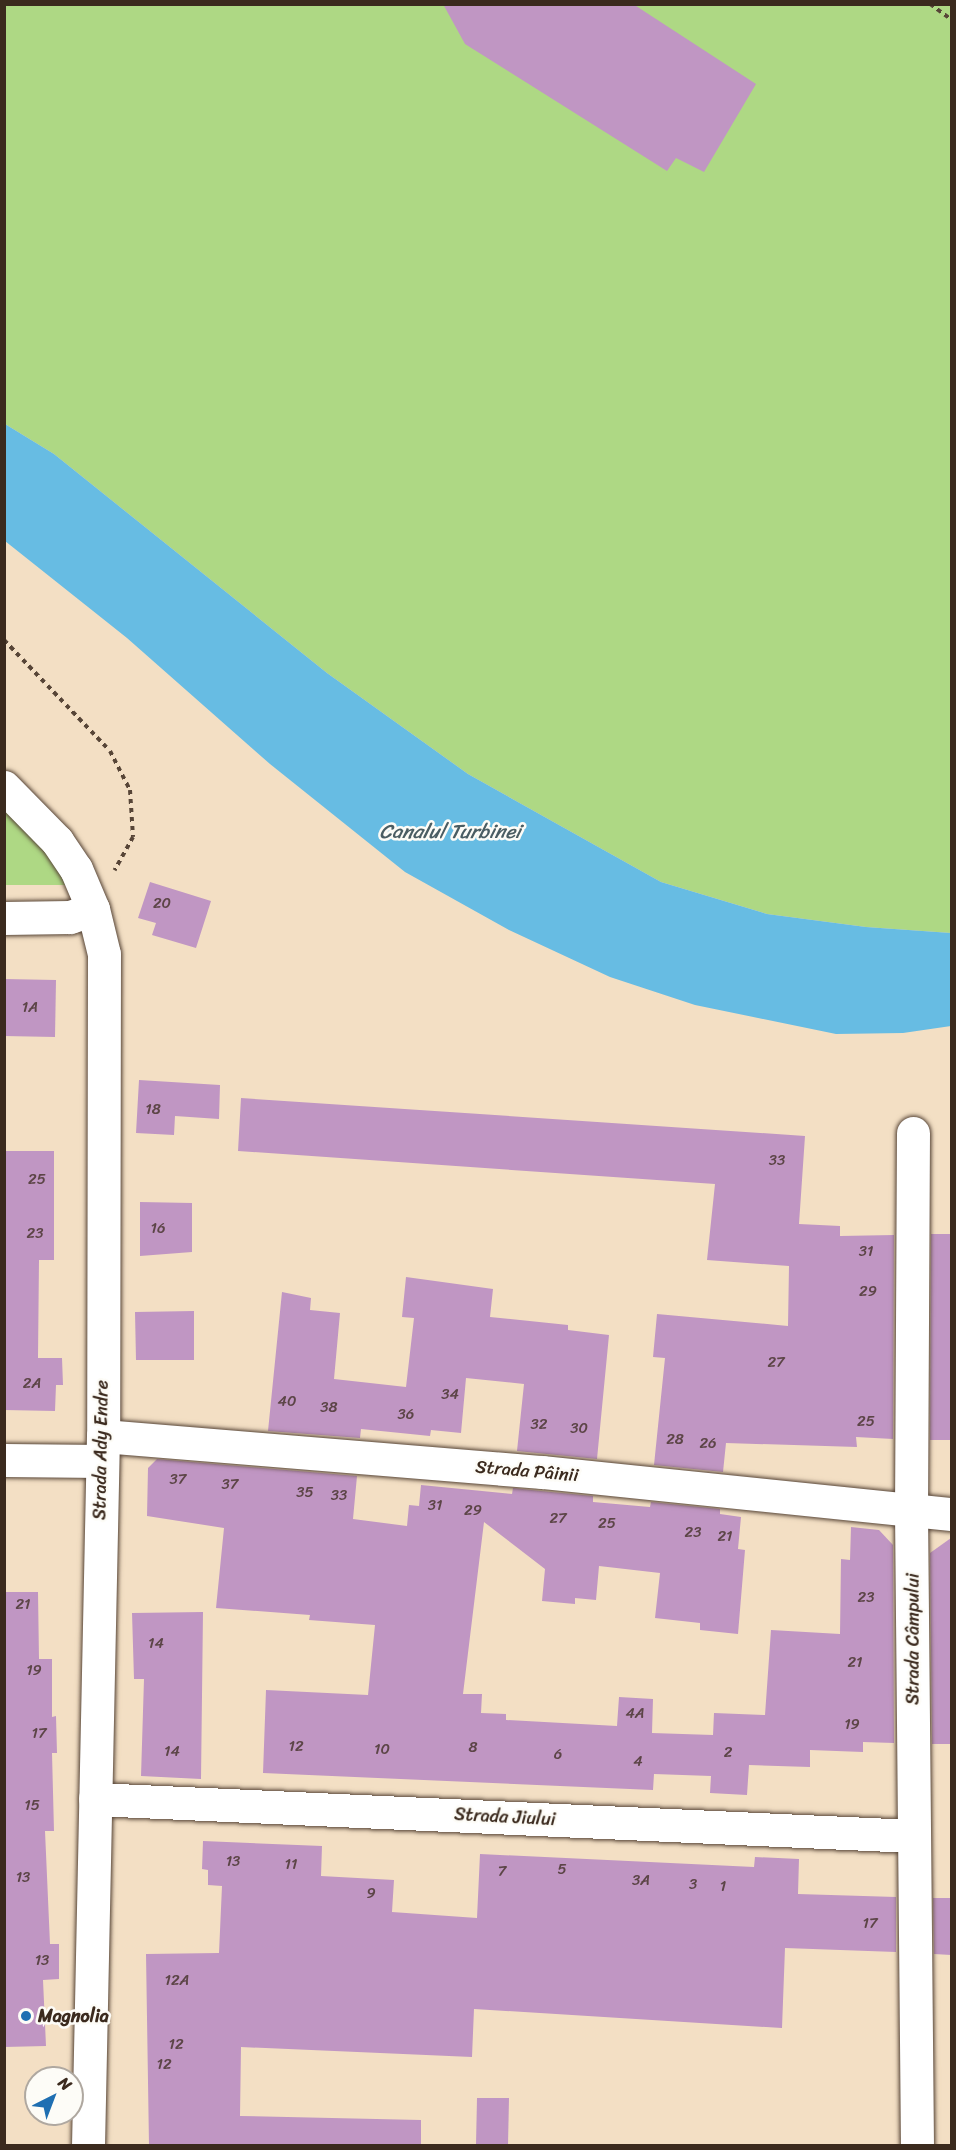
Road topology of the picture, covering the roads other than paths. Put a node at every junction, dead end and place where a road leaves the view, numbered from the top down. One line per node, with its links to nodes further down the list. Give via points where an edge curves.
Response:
1 (4, 787): 2 (street, Strada Ady Endre, via 57,841 76,869)
2 (93, 909): 3 (street, via 70,917); 5 (street, Strada Ady Endre, via 104,954)
3 (4, 918)
4 (913, 1133): 7 (street, Strada Câmpului)
5 (102, 1448): 6 (street, Strada Pâinii); 7 (street, Strada Pâinii, via 543,1472); 9 (street, Strada Ady Endre)
6 (4, 1460)
7 (911, 1510): 8 (street, Strada Pâinii); 10 (street, Strada Câmpului)
8 (951, 1514)
9 (95, 1799): 10 (street, Strada Jiului); 11 (street, Strada Ady Endre)
10 (914, 1836): 12 (street, Strada Câmpului)
11 (88, 2145)
12 (917, 2145)

